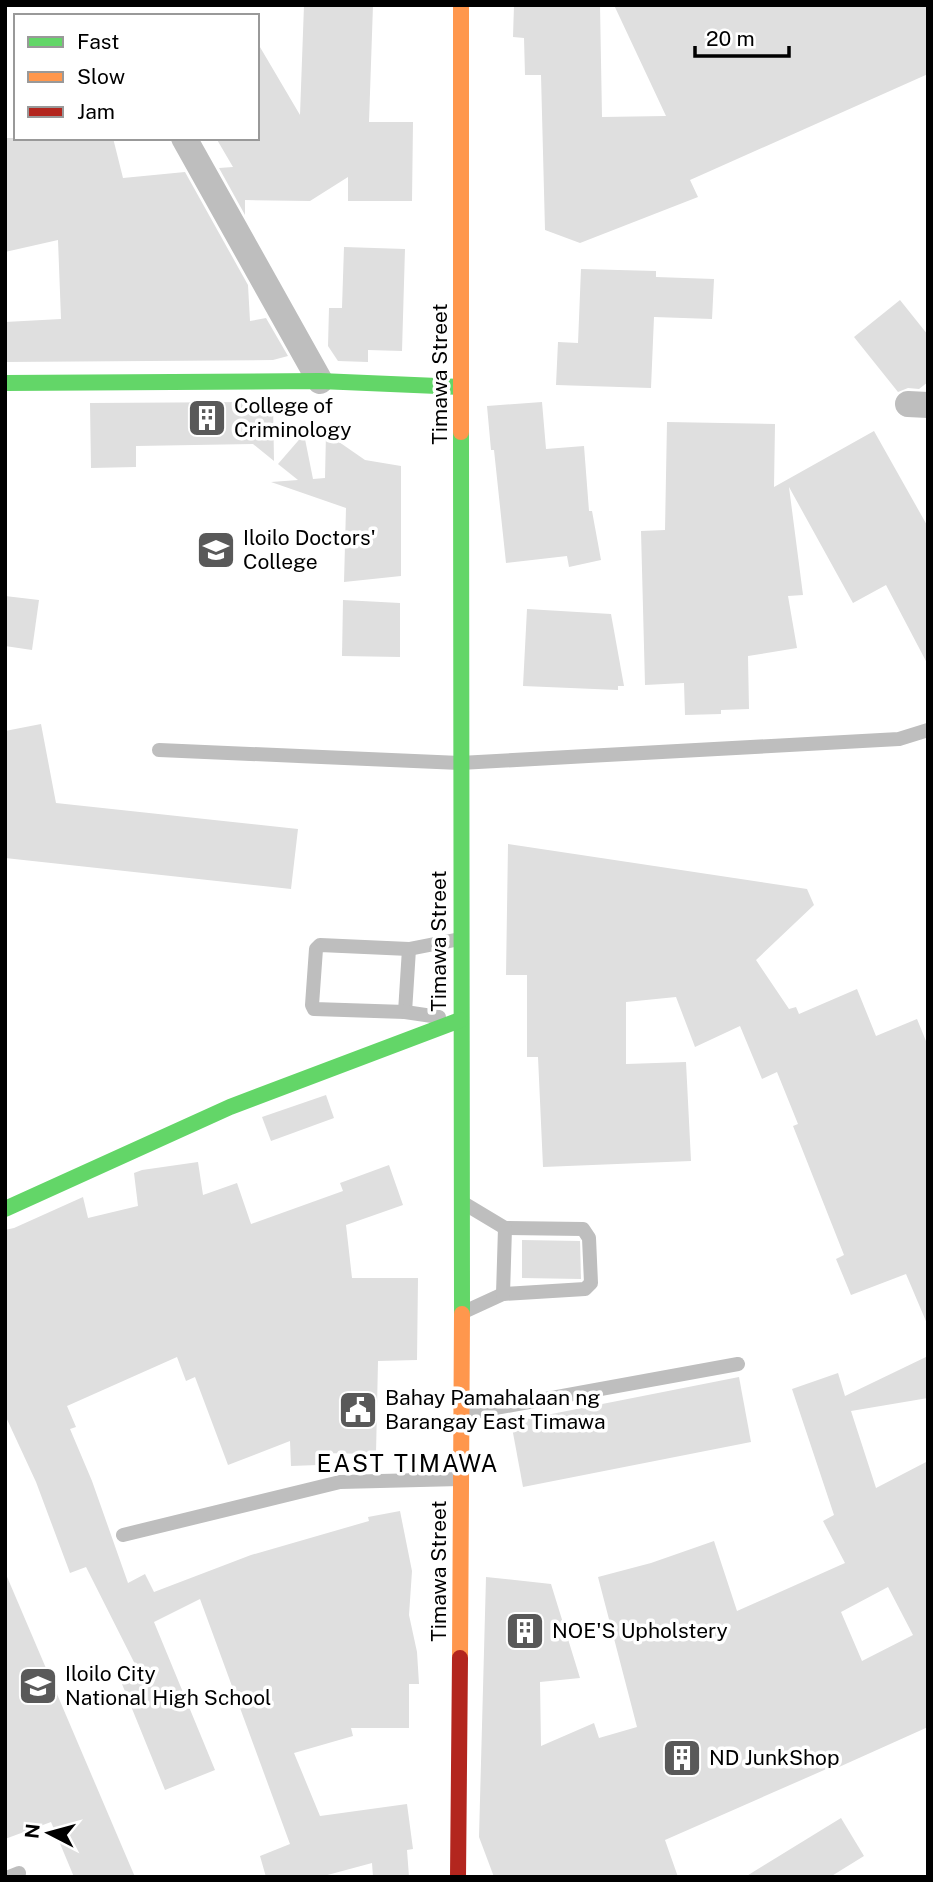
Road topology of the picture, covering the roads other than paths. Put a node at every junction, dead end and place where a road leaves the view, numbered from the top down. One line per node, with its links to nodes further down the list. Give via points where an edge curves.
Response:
1 (461, 5): 5 (street, Timawa Street)
2 (185, 140): 3 (street)
3 (320, 381): 4 (street); 5 (street)
4 (5, 383)
5 (461, 387): 8 (street, Timawa Street)
6 (928, 730): 8 (lane, via 899,739)
7 (159, 750): 8 (lane)
8 (460, 763): 9 (street, Timawa Street)
9 (460, 939): 10 (lane); 12 (street, Timawa Street)
10 (409, 948): 11 (lane); 11 (lane, via 320,945 314,955 314,1009)
11 (405, 1012): 12 (lane)
12 (460, 1020): 13 (street, Timawa Street); 14 (street, via 230,1107)
13 (461, 1202): 15 (lane); 17 (street, Timawa Street)
14 (5, 1209)
15 (505, 1228): 16 (lane); 16 (lane, via 583,1229 589,1238 591,1283 585,1289)
16 (503, 1294): 17 (lane)
17 (461, 1314): 19 (street, Timawa Street)
18 (738, 1364): 19 (lane)
19 (462, 1414): 20 (street, Timawa Street)
20 (460, 1479): 21 (lane, via 340,1482); 22 (street, Timawa Street)
21 (123, 1535)
22 (458, 1877)

